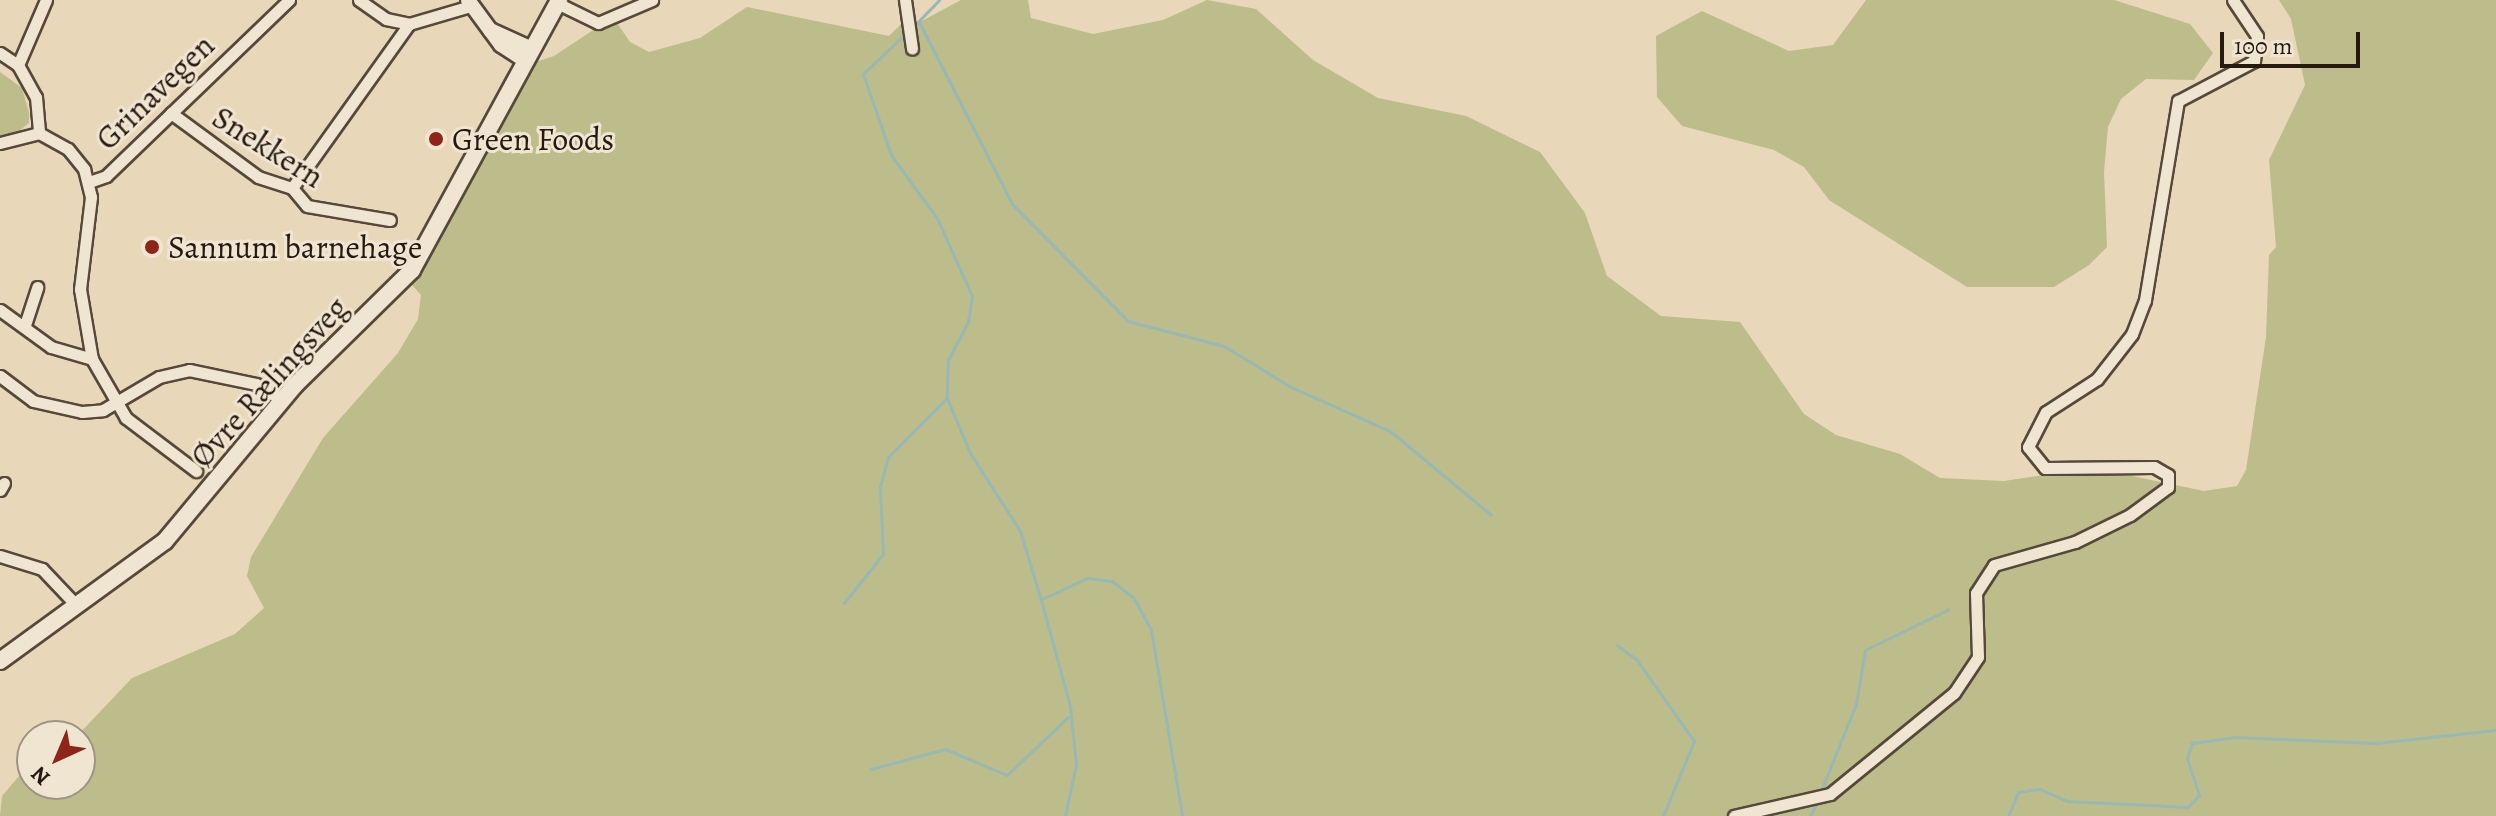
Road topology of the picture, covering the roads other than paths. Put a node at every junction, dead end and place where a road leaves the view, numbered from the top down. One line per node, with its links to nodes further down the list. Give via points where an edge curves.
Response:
1 (46, 0): 13 (street)
2 (289, 0): 14 (street, Grinavegen)
3 (359, 0): 9 (street, via 386,19)
4 (652, 0): 7 (street, via 598,23)
5 (905, 0): 10 (street)
6 (2233, 0): 31 (street, via 2257,36 2254,61 2178,101 2147,289 2132,334 2097,379 2046,412 2028,447 2045,468 2154,467 2168,475 2168,487 2130,515 2075,542 1994,565 1976,593 1978,657 1954,693 1830,794)
7 (558, 1): 12 (main road, Øvre Rælingsveg)
8 (469, 3): 9 (street); 12 (street, via 490,30)
9 (409, 24): 18 (street)
10 (912, 48)
11 (0, 53): 13 (street)
12 (527, 54): 25 (main road, Øvre Rælingsveg, via 424,255)
13 (18, 65): 15 (street, via 36,97)
14 (171, 113): 17 (street, Grinavegen, via 106,176); 18 (street, Snekkern, via 258,177)
15 (39, 133): 16 (street); 17 (street, via 77,157)
16 (0, 143)
17 (89, 182): 23 (street, via 80,289)
18 (292, 188): 19 (street, Snekkern, via 307,206)
19 (390, 220)
20 (37, 287): 22 (street)
21 (0, 310): 22 (street)
22 (25, 325): 23 (street, via 51,347)
23 (92, 359): 26 (street)
24 (0, 376): 26 (street, via 53,407 95,412)
25 (282, 400): 26 (street, via 256,384 189,370 159,377); 29 (main road, Øvre Rælingsveg, via 165,541)
26 (113, 404): 27 (street)
27 (196, 471)
28 (0, 556): 29 (street, via 42,569)
29 (77, 606): 30 (main road, Øvre Rælingsveg)
30 (0, 661)
31 (1734, 816)

